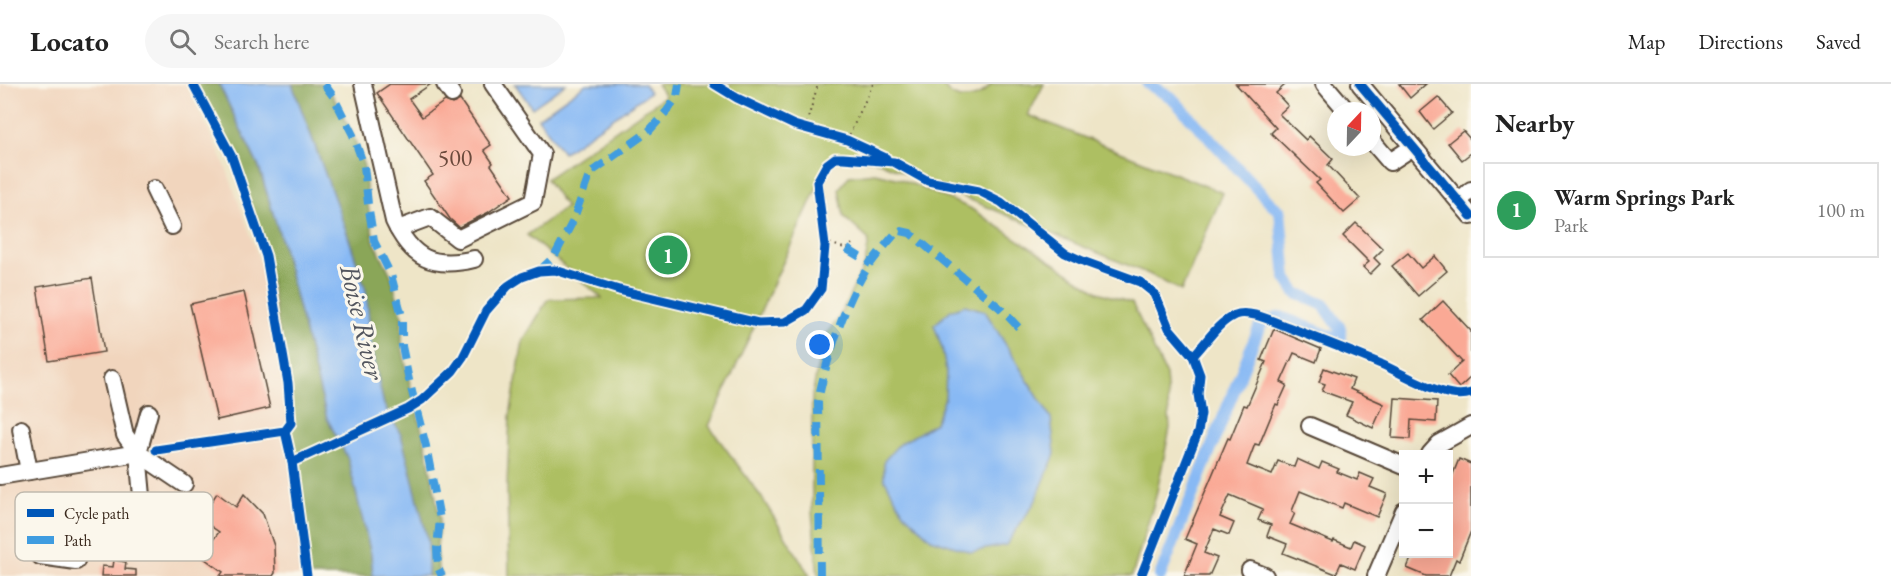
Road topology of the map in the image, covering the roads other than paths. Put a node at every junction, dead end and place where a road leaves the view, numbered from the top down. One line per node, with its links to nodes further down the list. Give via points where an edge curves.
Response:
1 (363, 84): 13 (street)
2 (493, 84): 13 (street, via 542,154 532,202 458,239 430,217)
3 (1324, 84): 5 (street)
4 (1360, 85): 6 (street); 7 (street)
5 (1339, 102)
6 (1347, 102)
7 (1413, 147): 8 (street, via 1390,162); 10 (street)
8 (1381, 152)
9 (154, 189): 12 (street)
10 (1465, 195): 11 (street)
11 (1471, 216)
12 (172, 226)
13 (398, 229): 14 (street, via 420,255 438,263)
14 (474, 259)
15 (112, 378): 21 (street, via 125,435)
16 (149, 413): 21 (street)
17 (1310, 426): 22 (street)
18 (1471, 426): 20 (street)
19 (21, 429): 23 (street)
20 (1434, 450)
21 (138, 453): 23 (street); 25 (street); 26 (street)
22 (1399, 464)
23 (29, 471): 24 (street)
24 (0, 476)
25 (184, 484)
26 (142, 492)
27 (1399, 523): 28 (street)
28 (1376, 576)

